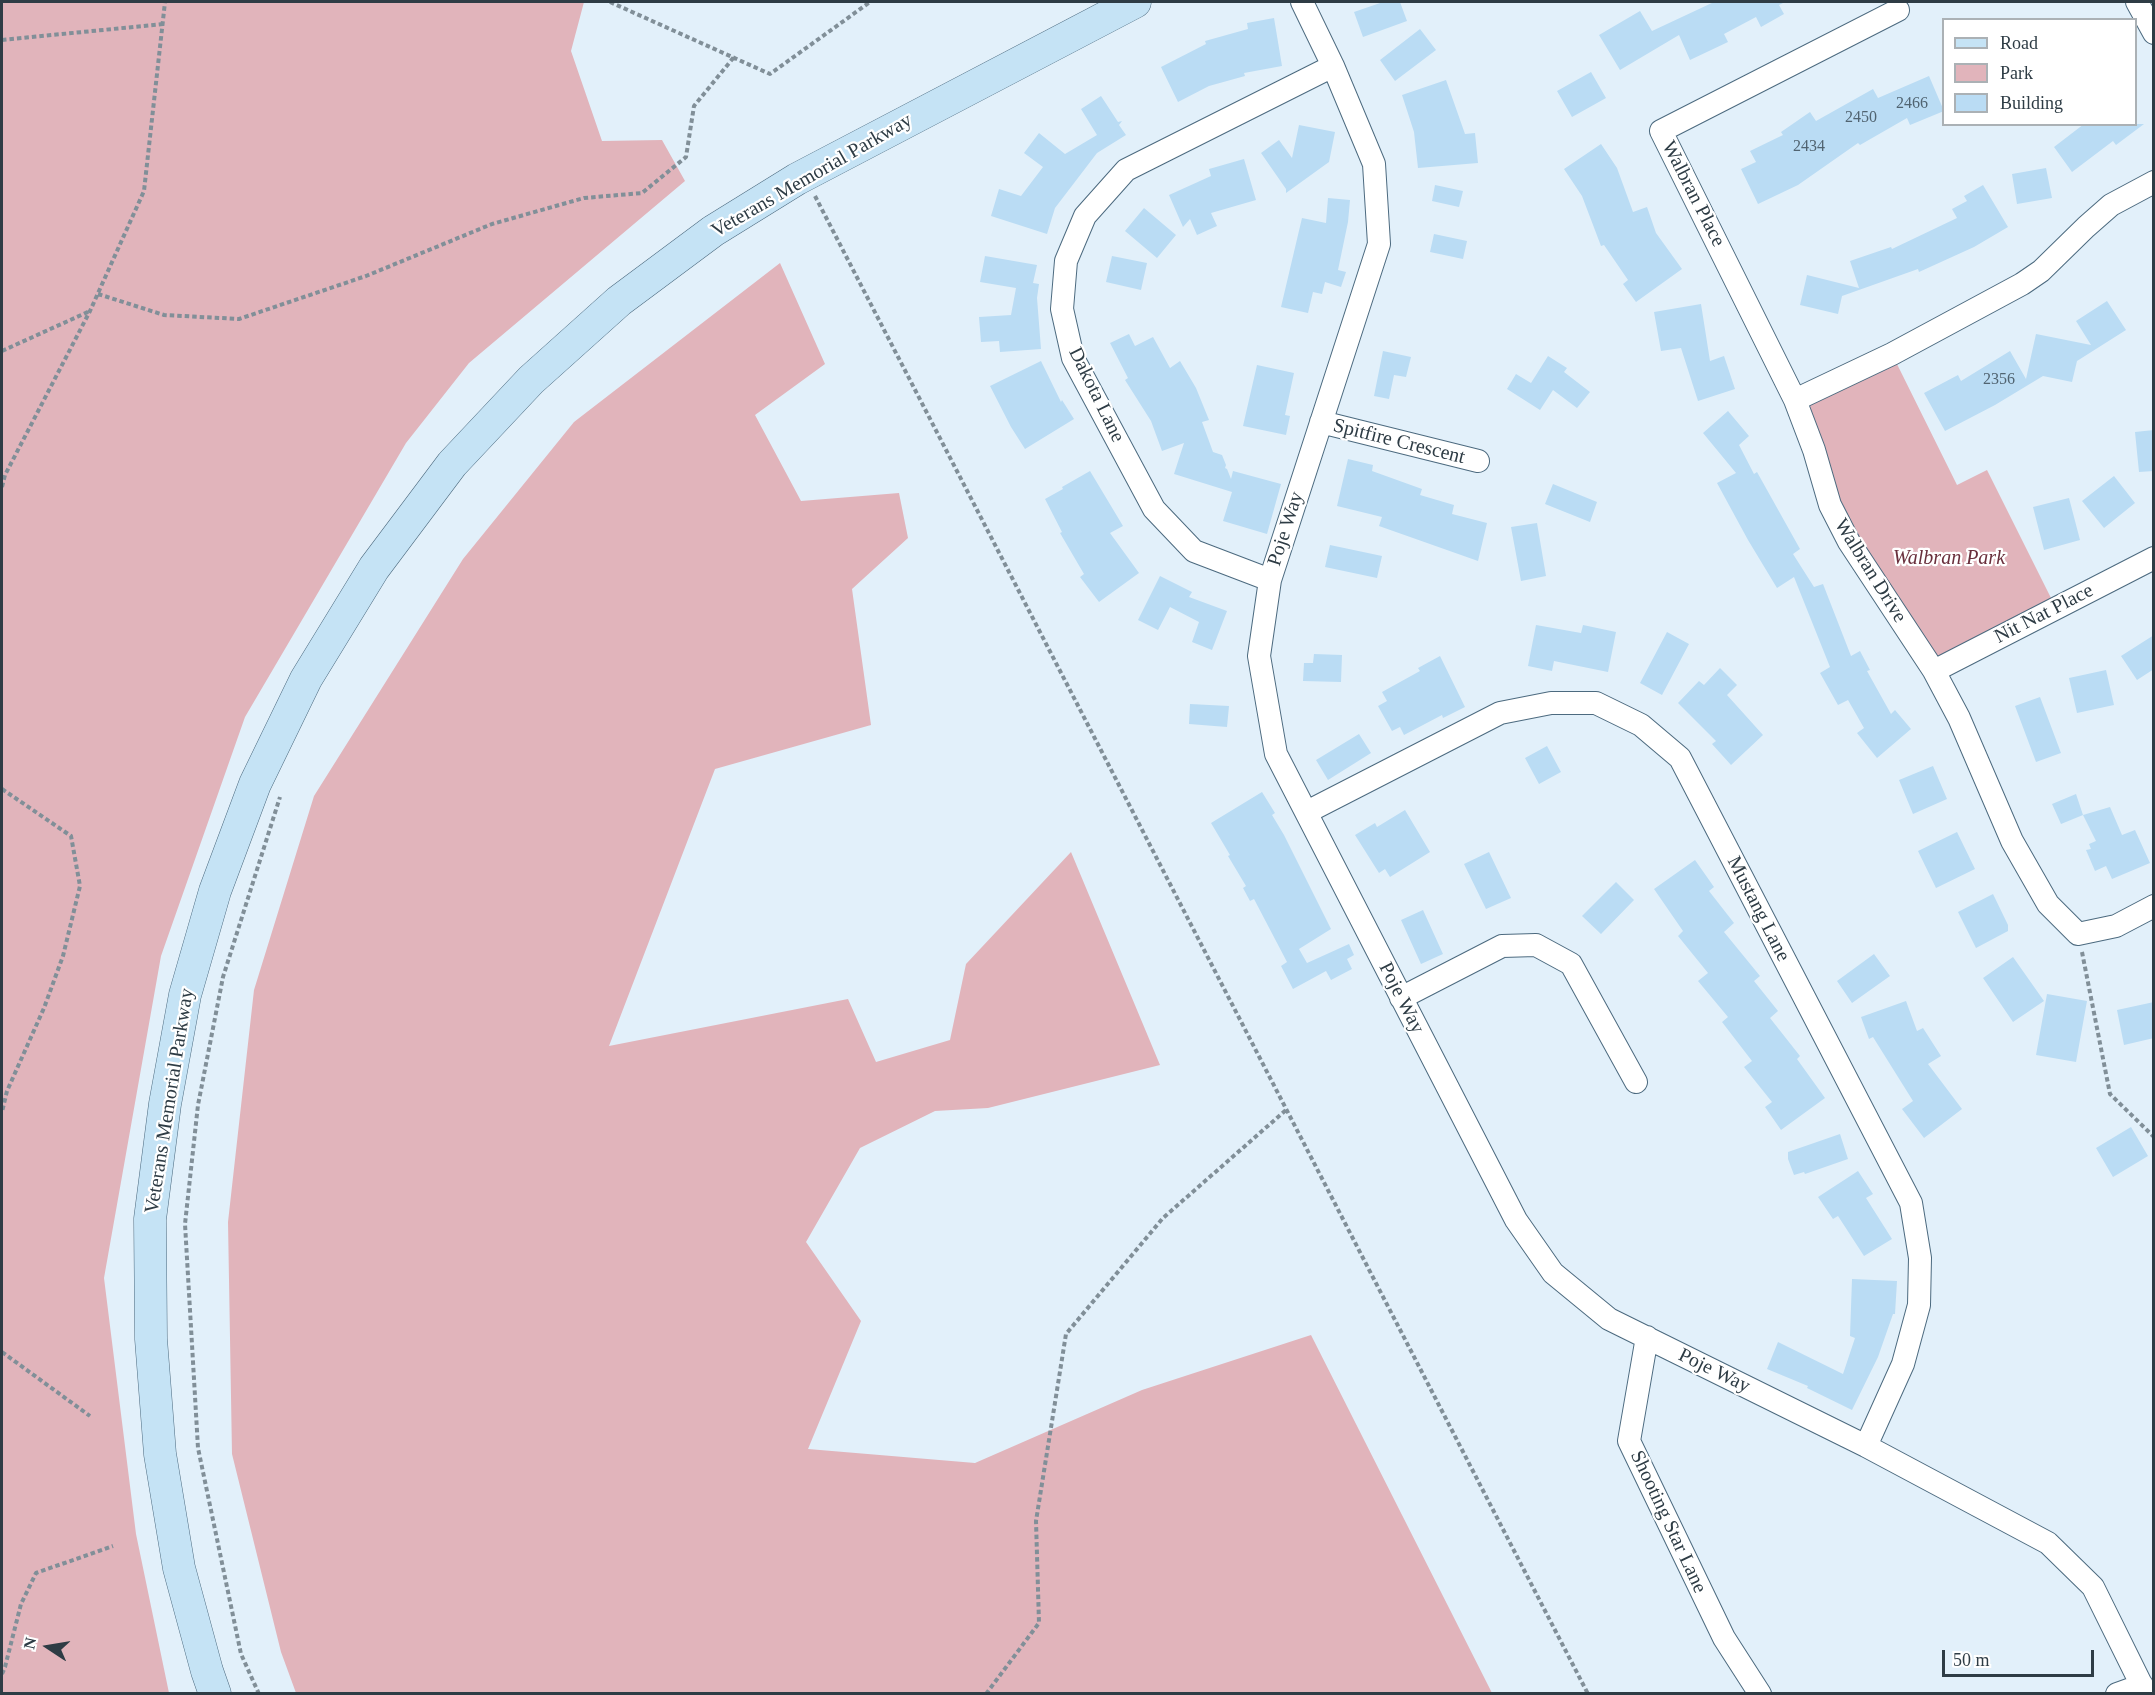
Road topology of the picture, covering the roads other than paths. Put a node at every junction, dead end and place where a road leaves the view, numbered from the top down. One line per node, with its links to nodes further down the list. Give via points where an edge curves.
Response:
1 (1135, 2): 21 (main road, Veterans Memorial Parkway, via 798,179 713,231 619,301 531,380 452,464 374,568 306,679 255,784 215,891 185,995 150,1219 151,1339 160,1454 179,1568)
2 (1302, 2): 6 (street, Poje Way)
3 (2137, 2): 5 (street)
4 (1898, 10): 8 (street, Walbran Place, via 1661,131)
5 (2154, 33)
6 (1333, 66): 9 (street, Poje Way, via 1374,164 1379,244); 12 (street, Dakota Lane, via 1126,170 1085,216 1066,261 1062,309 1073,358 1154,509 1194,551)
7 (2154, 182): 8 (street, via 2111,205 2022,285)
8 (1795, 400): 13 (street, Walbran Drive, via 1830,506 1849,542)
9 (1321, 422): 10 (street, Spitfire Crescent); 12 (street, Poje Way)
10 (1478, 461)
11 (2154, 558): 13 (street, Nit Nat Place)
12 (1270, 580): 14 (street, Poje Way, via 1259,656 1276,754)
13 (1934, 671): 15 (street, Walbran Drive, via 1959,718 2012,841 2048,904 2078,934 2116,926)
14 (1306, 812): 16 (street, Poje Way); 19 (street, Mustang Lane, via 1500,713 1551,703 1596,703 1641,725 1680,758 1911,1203 1920,1258 1919,1305 1903,1364)
15 (2154, 906)
16 (1401, 998): 17 (street, via 1502,946 1536,945 1571,964); 18 (street, Poje Way, via 1516,1220 1553,1273 1608,1318)
17 (1636, 1082)
18 (1647, 1337): 19 (street, Poje Way); 22 (street, Shooting Star Lane, via 1629,1441 1724,1638)
19 (1866, 1446): 20 (street, Poje Way, via 2048,1543 2093,1587)
20 (2144, 1689): 23 (street)
21 (215, 1694)
22 (1760, 1694)
23 (2117, 1694)

